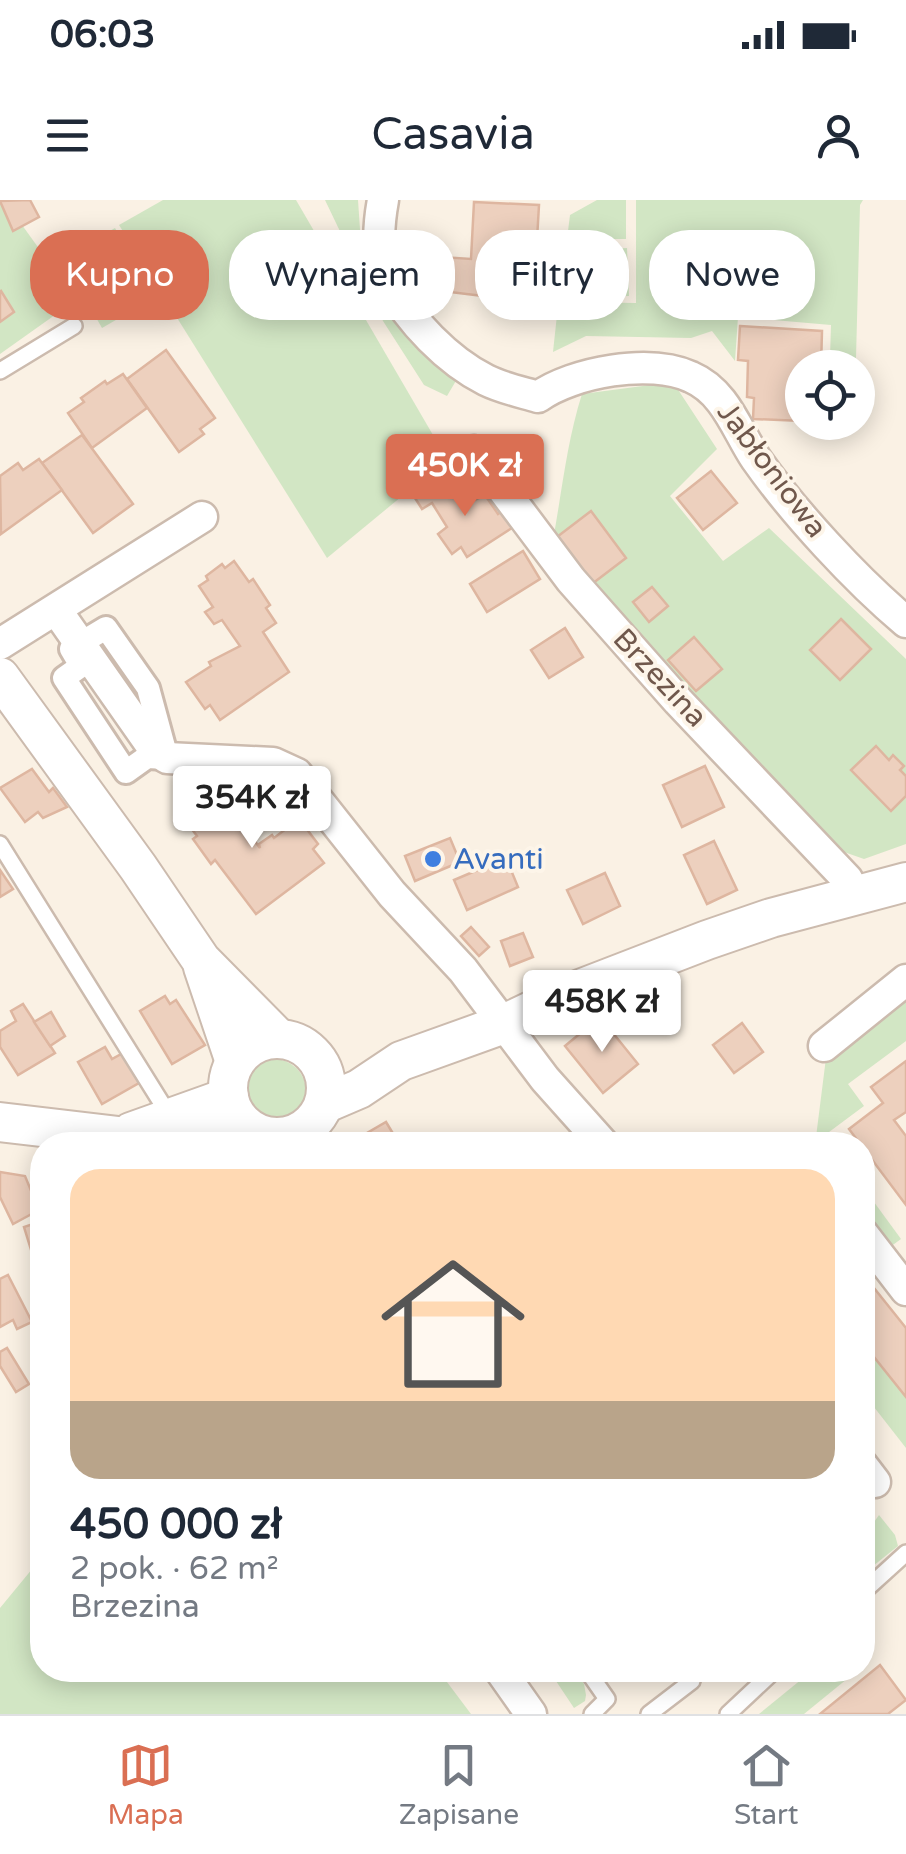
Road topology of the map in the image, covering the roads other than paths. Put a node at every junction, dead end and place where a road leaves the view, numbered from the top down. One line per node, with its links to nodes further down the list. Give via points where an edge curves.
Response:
1 (382, 200): 7 (street, Jabłoniowa, via 378,233 388,281 416,322 458,364 538,397 556,384 609,370 692,376 719,398 756,458 846,566)
2 (74, 326): 3 (lane)
3 (0, 370)
4 (474, 451): 12 (street, Brzezina, via 571,580)
5 (202, 517): 6 (street)
6 (57, 611): 8 (street); 15 (street, via 153,748 167,758 254,760 297,774)
7 (906, 622)
8 (0, 644)
9 (0, 677): 13 (street)
10 (0, 844): 21 (lane)
11 (906, 882): 12 (street)
12 (856, 896): 15 (street, via 707,940)
13 (201, 960): 16 (street); 20 (street)
14 (906, 980): 17 (street)
15 (504, 1024): 18 (street); 28 (street)
16 (280, 1039): 19 (street, via 304,1047); 20 (street, via 254,1045)
17 (824, 1046)
18 (401, 1060): 19 (street); 23 (street)
19 (320, 1065): 23 (street, via 326,1080)
20 (247, 1113): 21 (street); 26 (street); 27 (street)
21 (171, 1119): 25 (street)
22 (0, 1122): 24 (street)
23 (309, 1127)
24 (85, 1132)
25 (131, 1132)
26 (229, 1132)
27 (271, 1132)
28 (592, 1132)
29 (875, 1250): 30 (street)
30 (906, 1290)
31 (906, 1553): 32 (lane)
32 (875, 1580)
33 (508, 1682): 37 (street)
34 (595, 1682): 38 (lane, via 608,1699)
35 (691, 1682): 39 (lane)
36 (762, 1682): 40 (lane)
37 (531, 1714)
38 (592, 1714)
39 (649, 1714)
40 (728, 1714)

